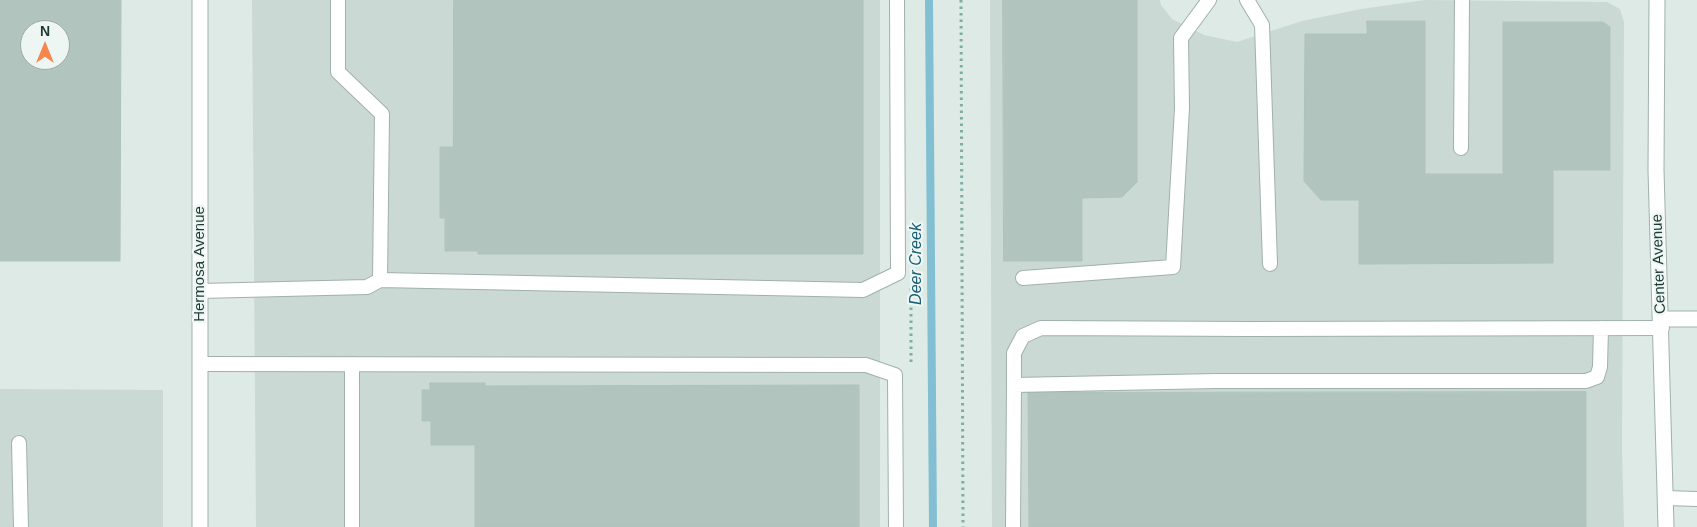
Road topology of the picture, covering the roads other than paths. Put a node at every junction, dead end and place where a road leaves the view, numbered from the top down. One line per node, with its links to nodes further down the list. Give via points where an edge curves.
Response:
1 (200, 0): 12 (street, Hermosa Avenue)
2 (338, 0): 11 (lane, via 338,72 382,114)
3 (897, 0): 11 (lane, via 898,273 863,290)
4 (1210, 0): 10 (lane, via 1181,38 1182,108 1173,267)
5 (1247, 0): 9 (lane, via 1262,25)
6 (1462, 0): 8 (lane)
7 (1657, 0): 14 (street, Center Avenue, via 1656,170)
8 (1461, 148)
9 (1270, 264)
10 (1023, 278)
11 (380, 280): 12 (lane, via 367,287)
12 (200, 291): 16 (street, Hermosa Avenue)
13 (1697, 319): 14 (street)
14 (1661, 323): 15 (lane); 20 (street, Center Avenue)
15 (1601, 328): 18 (lane, via 1041,328 1023,336 1014,352); 18 (lane, via 1600,367 1597,377 1586,382)
16 (200, 364): 17 (lane); 23 (street, Hermosa Avenue)
17 (352, 364): 24 (lane); 25 (lane, via 866,365 895,375)
18 (1014, 385): 26 (lane)
19 (19, 443): 22 (lane)
20 (1666, 498): 21 (lane); 27 (street, Center Avenue)
21 (1697, 499)
22 (21, 527)
23 (200, 527)
24 (352, 527)
25 (896, 527)
26 (1013, 527)
27 (1666, 527)

